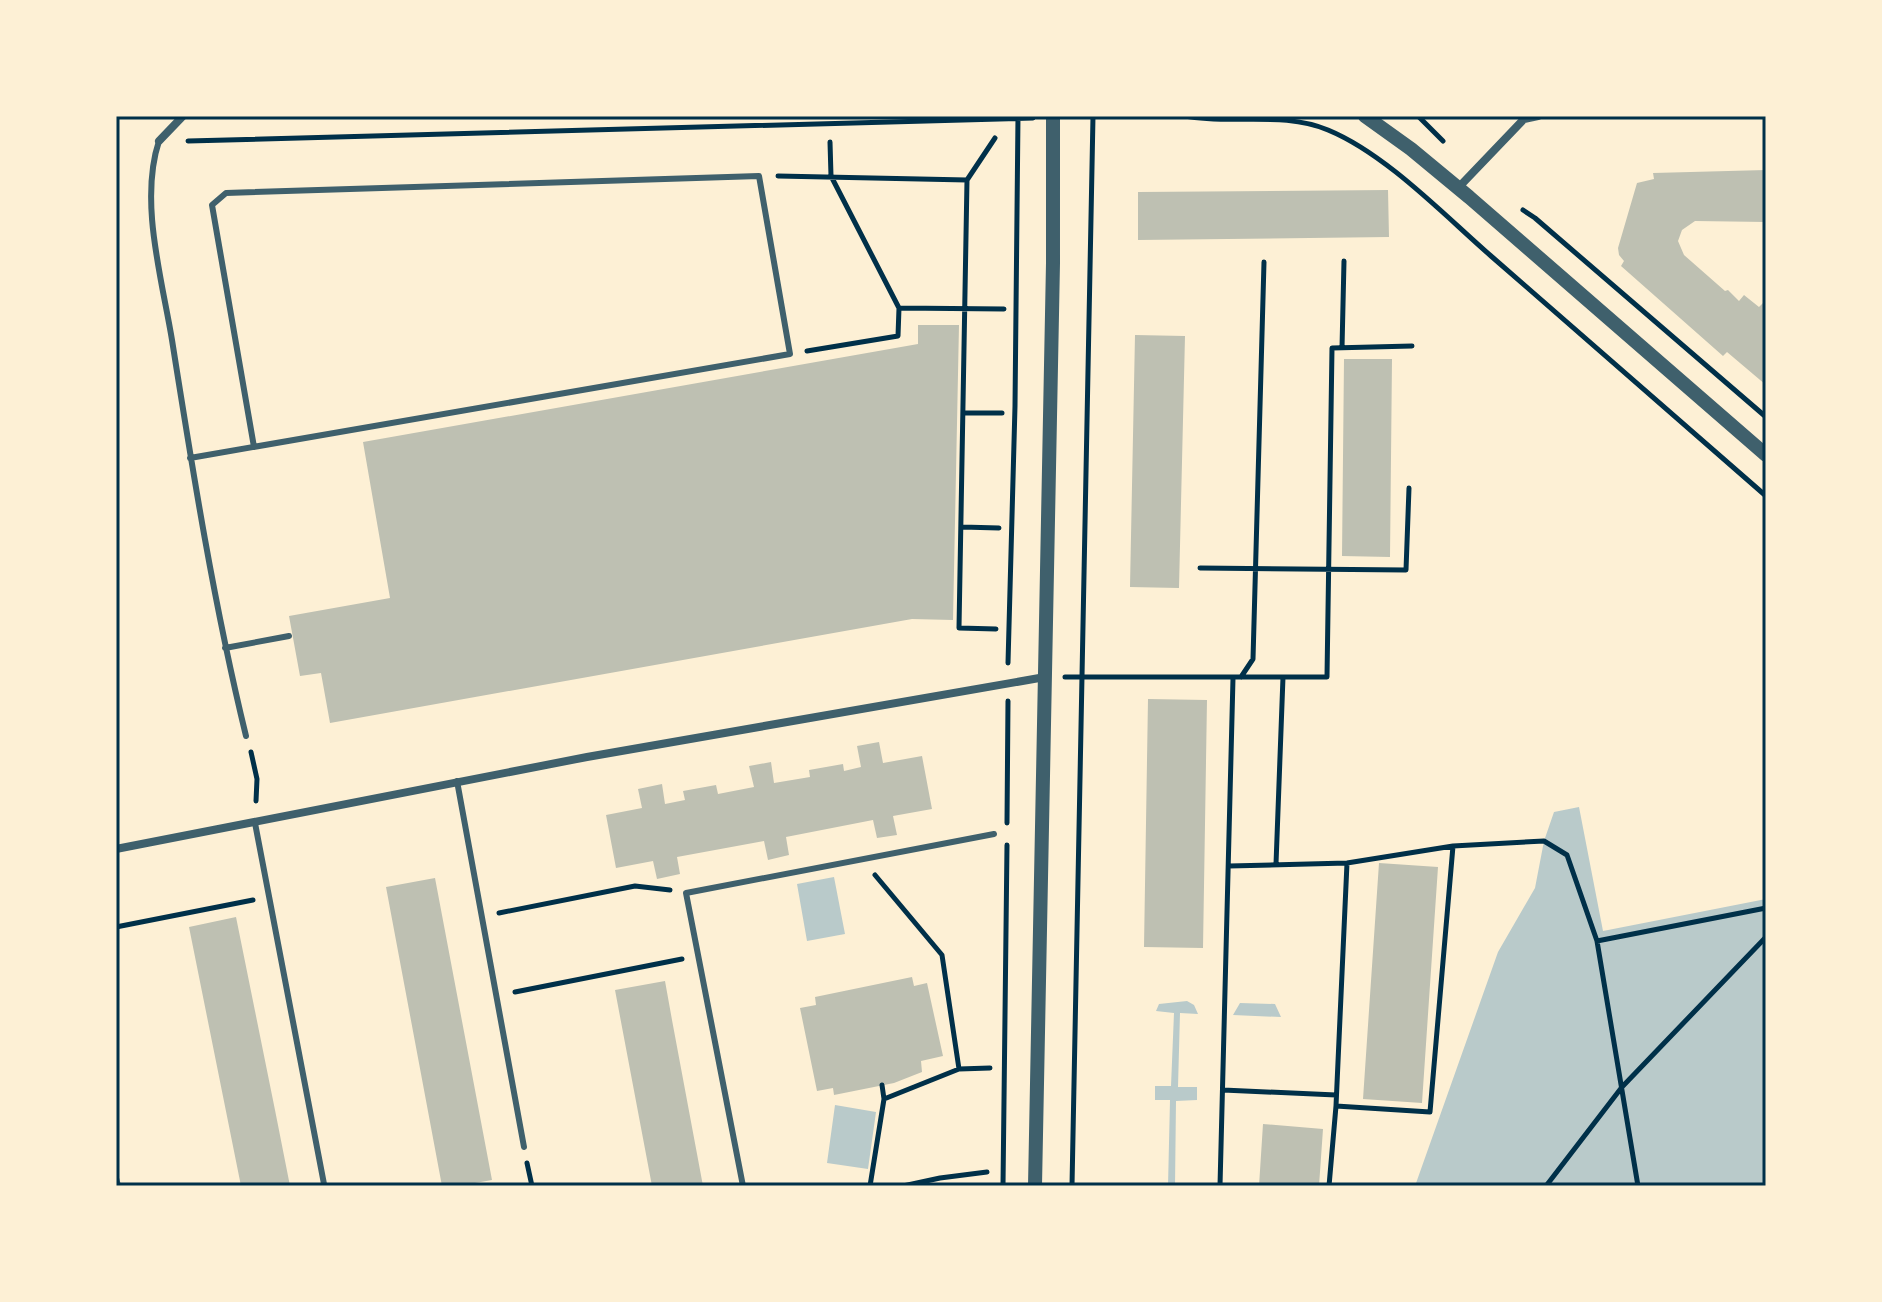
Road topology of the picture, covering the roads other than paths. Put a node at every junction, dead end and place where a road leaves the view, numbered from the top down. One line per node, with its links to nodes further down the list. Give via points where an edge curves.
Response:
1 (183, 116): 5 (street)
2 (1053, 116): 12 (street)
3 (1365, 116): 6 (street)
4 (1538, 116): 6 (street, via 1524,119)
5 (159, 141): 9 (lane, via 152,162 152,210)
6 (1458, 188): 8 (street)
7 (254, 447): 7 (lane, via 212,205 226,193 759,176 790,354); 9 (lane)
8 (1766, 455)
9 (190, 458): 11 (lane)
10 (289, 636): 11 (lane)
11 (225, 648): 13 (lane)
12 (1045, 677): 14 (street); 23 (street)
13 (246, 736)
14 (457, 781): 15 (street); 18 (lane)
15 (255, 823): 17 (street); 20 (lane)
16 (994, 834): 22 (lane, via 686,893)
17 (116, 849)
18 (524, 1147)
19 (116, 1178): 21 (lane)
20 (324, 1184)
21 (118, 1186)
22 (743, 1186)
23 (1035, 1186)

